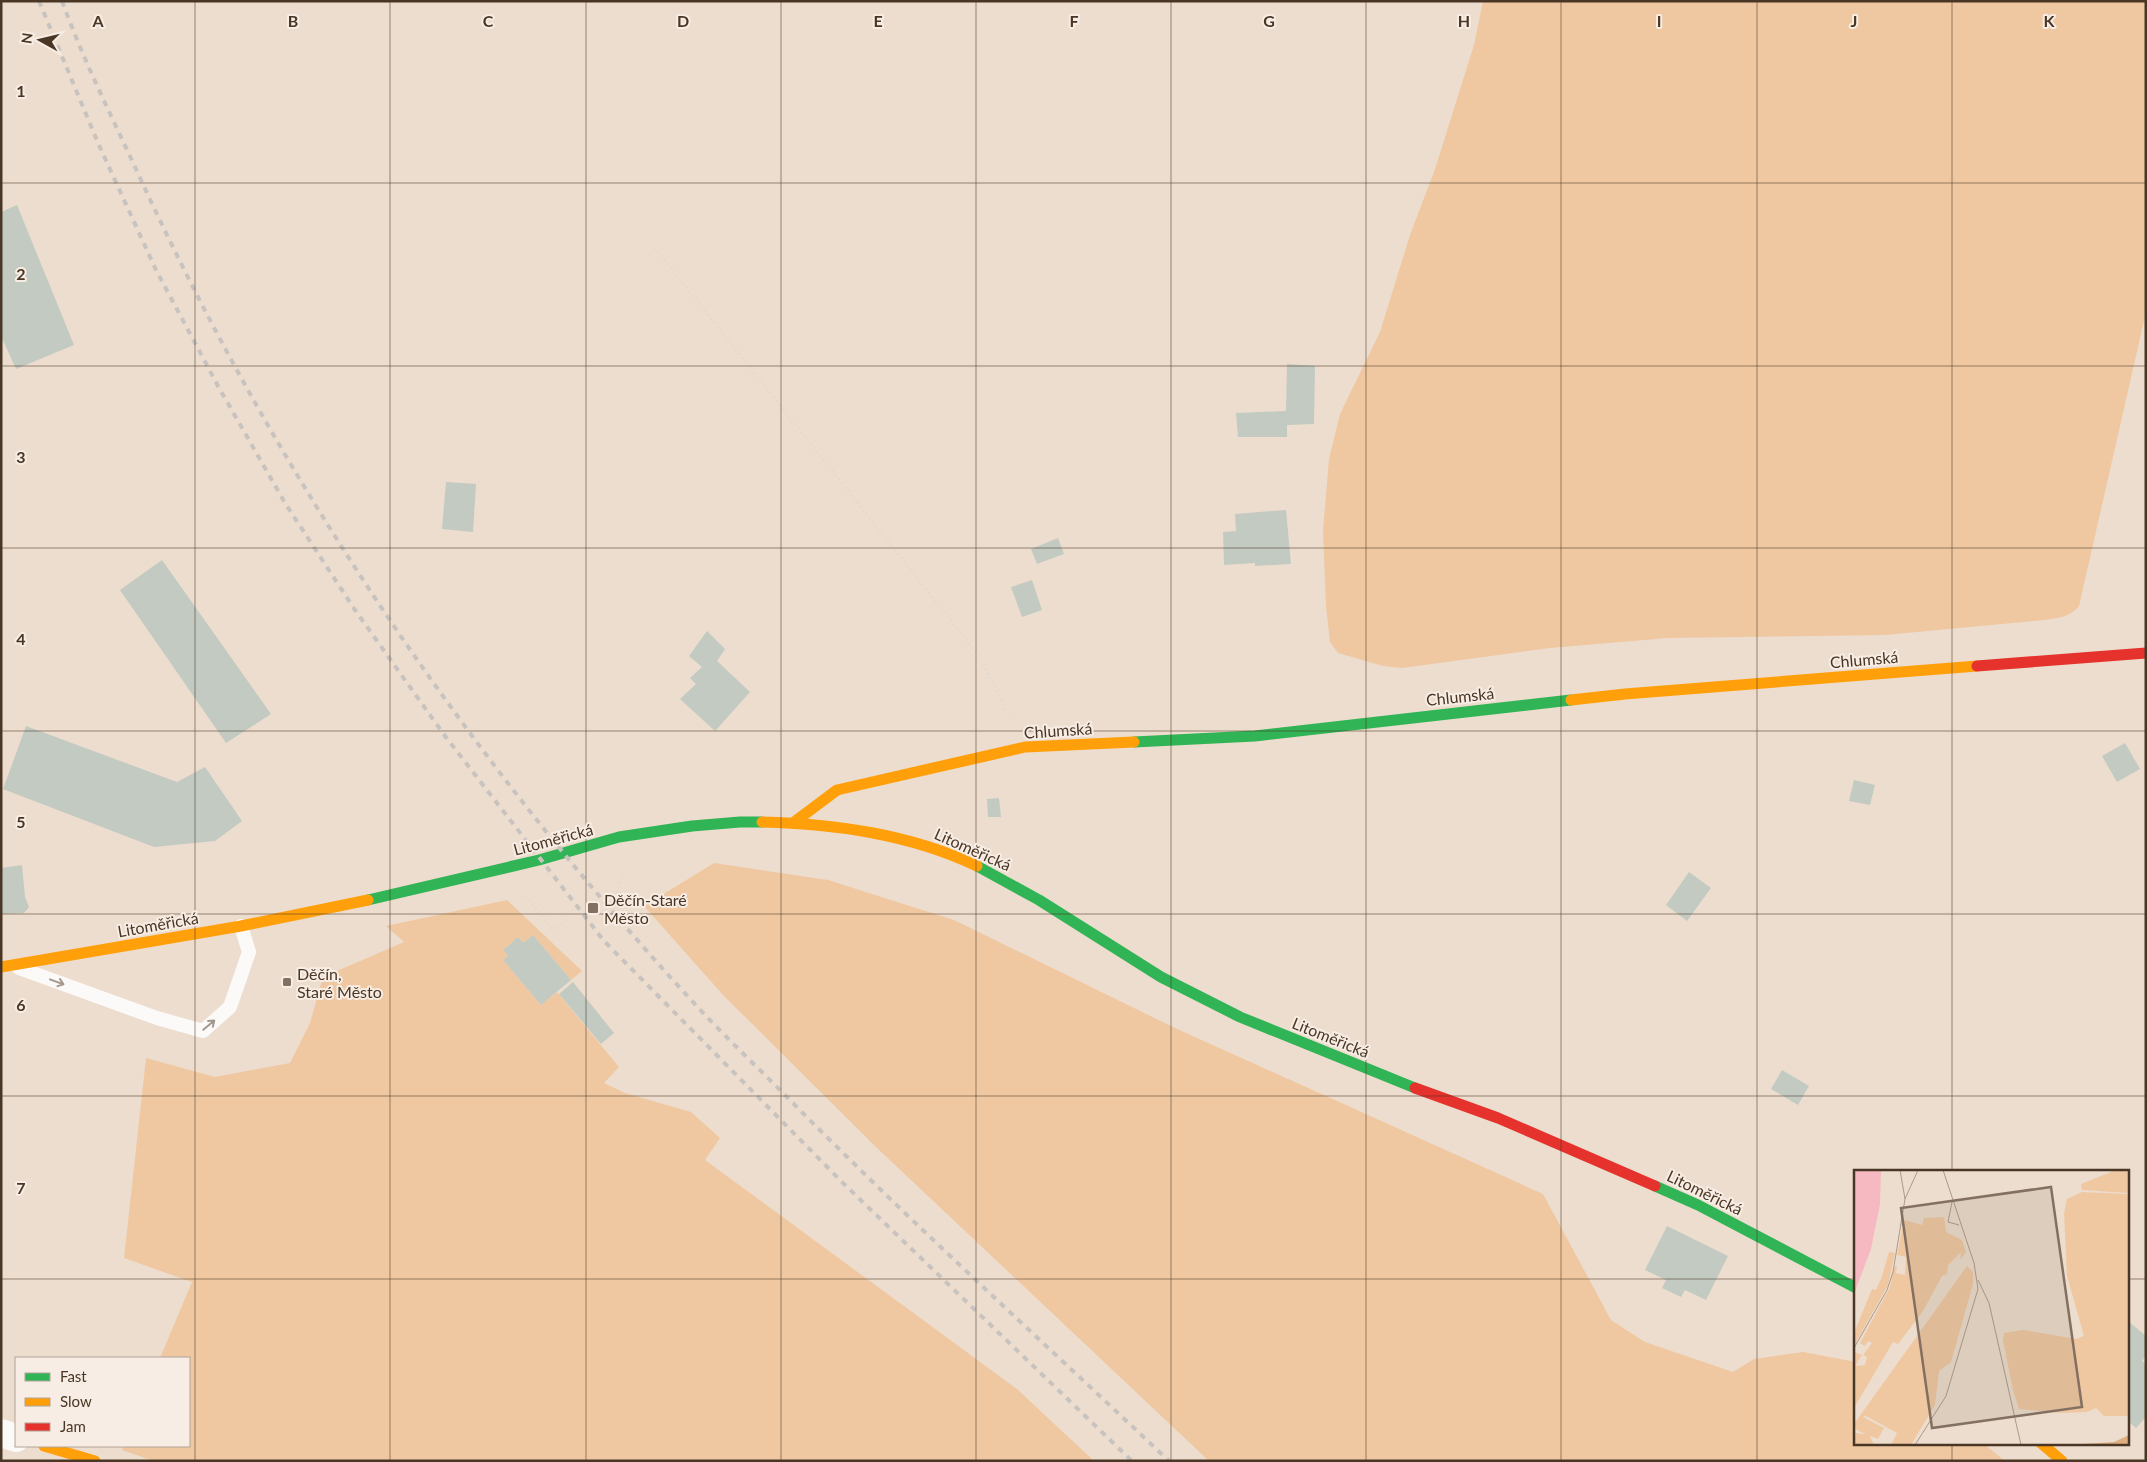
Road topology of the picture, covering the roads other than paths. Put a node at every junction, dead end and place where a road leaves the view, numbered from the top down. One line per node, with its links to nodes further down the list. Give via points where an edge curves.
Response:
1 (2146, 652): 2 (main road, Chlumská, via 1625,694 1255,736 1025,747 837,790)
2 (793, 823): 3 (main road, Litoměřická, via 740,822 619,837 503,869); 5 (main road, Litoměřická, via 876,832 954,855 1039,900 1199,997 1292,1040 1498,1118 1698,1205)
3 (241, 926): 4 (main road, Litoměřická); 4 (lane, one-way to 3, via 203,1031 230,1007 249,952)
4 (6, 966)
5 (1854, 1287)
6 (1, 1433): 7 (street)
7 (15, 1438)
8 (2042, 1444): 11 (main road)
9 (47, 1447): 10 (main road)
10 (95, 1461)
11 (2062, 1461)

